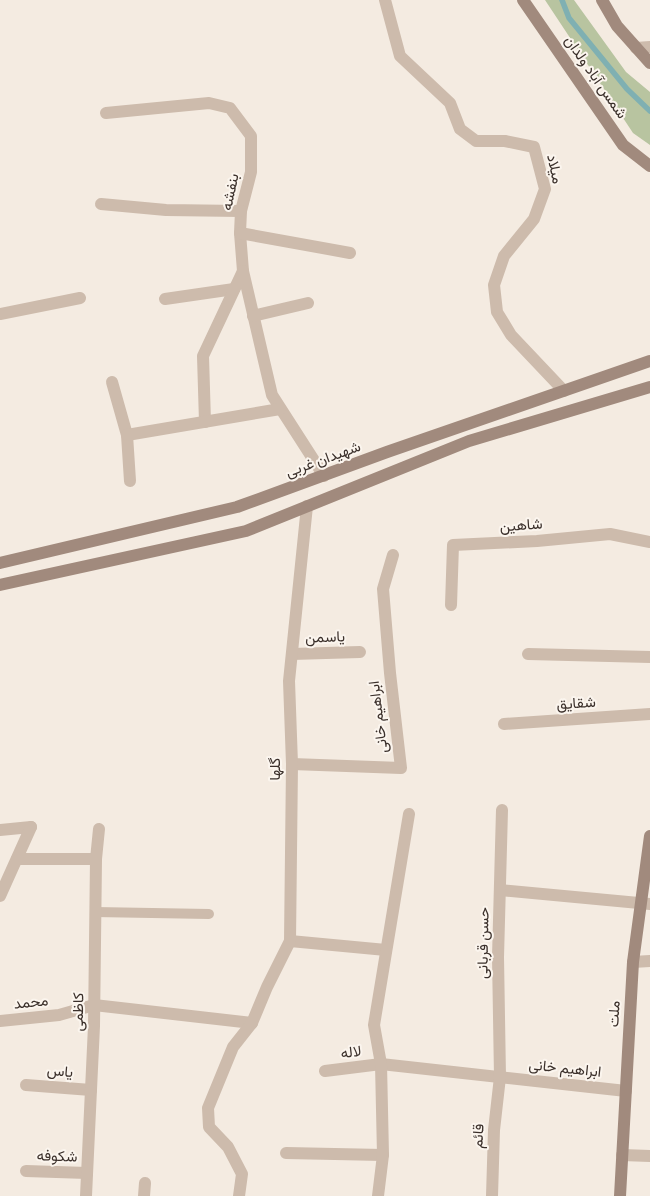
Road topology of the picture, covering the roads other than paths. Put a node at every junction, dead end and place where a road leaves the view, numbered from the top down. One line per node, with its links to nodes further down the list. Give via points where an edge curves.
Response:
1 (385, 0): 23 (street, میلاد, via 400,56 450,103 460,129 476,141 534,146 545,189 534,219 504,256 494,285 497,312 511,335)
2 (523, 0): 8 (main road, شمس آباد ولدان, via 623,145)
3 (602, 0): 5 (main road, via 617,26)
4 (650, 47): 5 (street)
5 (636, 48): 6 (main road)
6 (650, 63)
7 (106, 113): 10 (street, بنفشه, via 209,103 230,108 251,136 251,172)
8 (650, 166)
9 (102, 204): 10 (street)
10 (241, 212): 11 (street, بنفشه)
11 (240, 233): 12 (street); 13 (street, بنفشه)
12 (350, 253)
13 (243, 271): 14 (street); 19 (street, بنفشه)
14 (234, 289): 16 (street); 25 (street, via 203,356)
15 (80, 298): 18 (street)
16 (165, 299)
17 (308, 303): 19 (street)
18 (0, 314)
19 (253, 316): 24 (street, بنفشه, via 272,395)
20 (650, 361): 23 (main road, شهیدان غربی)
21 (112, 382): 26 (street)
22 (650, 387): 29 (main road, via 469,441)
23 (564, 391): 27 (main road, شهیدان غربی)
24 (280, 409): 25 (street); 27 (street, بنفشه)
25 (205, 422): 26 (street)
26 (127, 435): 28 (street)
27 (324, 476): 32 (main road, شهیدان غربی, via 238,508)
28 (130, 481)
29 (306, 506): 33 (main road, via 246,531); 36 (street, گلها)
30 (650, 542): 34 (street, شاهین, via 610,534 453,545)
31 (393, 554): 41 (street, ابراهیم خانی, via 383,589 401,768)
32 (0, 563)
33 (0, 585)
34 (451, 605)
35 (360, 652): 36 (street, یاسمن)
36 (292, 654): 41 (street, گلها, via 289,680)
37 (528, 654): 38 (street)
38 (650, 656)
39 (650, 714): 40 (street, شقایق)
40 (504, 724)
41 (292, 764): 54 (street, گلها)
42 (502, 810): 49 (street, حسن قربانی)
43 (408, 814): 55 (street)
44 (99, 829): 48 (street, کاظمی)
45 (0, 830): 47 (street, via 31,827)
46 (650, 836): 51 (main road, ملت)
47 (16, 859): 48 (street); 50 (street)
48 (96, 859): 52 (street, کاظمی)
49 (500, 890): 51 (street); 63 (street, حسن قربانی)
50 (0, 896)
51 (645, 903): 57 (main road, ملت)
52 (95, 912): 53 (lane); 58 (street, کاظمی)
53 (209, 914)
54 (290, 941): 55 (street); 60 (street, گلها)
55 (386, 950): 61 (street, via 374,1025)
56 (650, 961): 57 (street)
57 (633, 962): 66 (main road, ملت)
58 (94, 1005): 59 (street, محمد, via 59,1015); 60 (street); 65 (street, کاظمی)
59 (0, 1021)
60 (252, 1023): 74 (street, گلها, via 233,1047 208,1108 209,1127 228,1147 242,1174)
61 (381, 1064): 62 (street, لاله); 63 (street, ابراهیم خانی); 68 (street)
62 (325, 1071)
63 (500, 1077): 66 (street, ابراهیم خانی); 76 (street, قائم)
64 (26, 1085): 65 (street, یاس)
65 (91, 1090): 72 (street, کاظمی)
66 (626, 1091): 69 (main road, ملت)
67 (286, 1153): 68 (street)
68 (383, 1155): 75 (street)
69 (622, 1155): 70 (street); 77 (main road, ملت)
70 (650, 1156)
71 (26, 1171): 72 (street, شکوفه)
72 (87, 1173): 73 (street, کاظمی)
73 (86, 1196)
74 (240, 1196)
75 (378, 1196)
76 (492, 1196)
77 (620, 1196)

